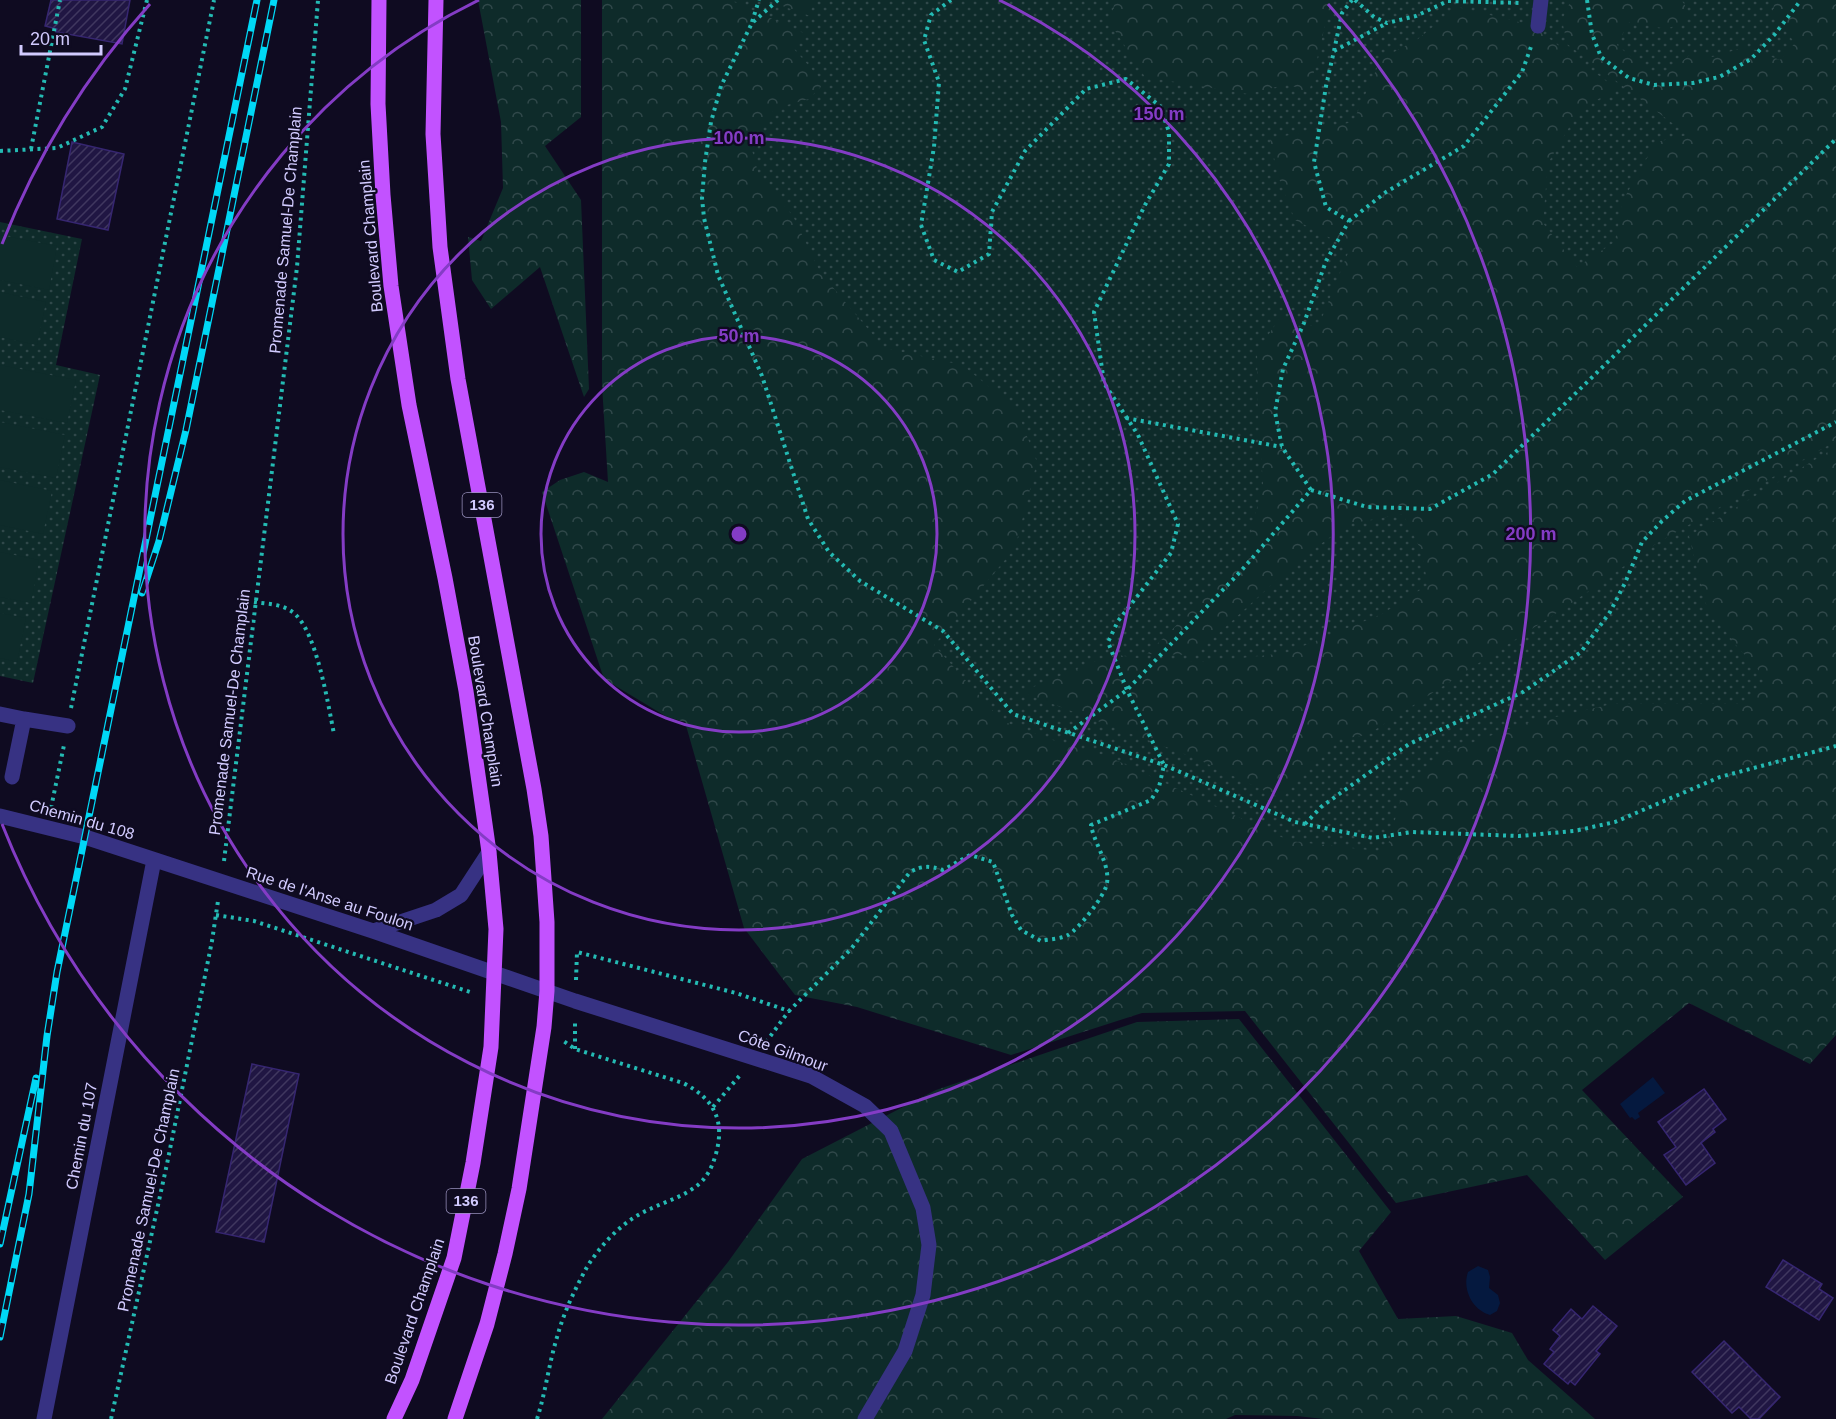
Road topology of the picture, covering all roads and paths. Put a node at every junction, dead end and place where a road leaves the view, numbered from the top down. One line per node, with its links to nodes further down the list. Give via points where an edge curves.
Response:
1 (60, 0): 20 (path)
2 (147, 0): 20 (path, via 125,89 102,126 57,148)
3 (214, 0): 31 (path)
4 (318, 0): 27 (path, Promenade Samuel-De Champlain, via 297,267)
5 (380, 0): 40 (main road, Boulevard Champlain / 136, via 378,104 391,286 409,405 466,691)
6 (436, 0): 45 (main road, Boulevard Champlain / 136, via 433,134 440,248 458,379 541,836)
7 (759, 0): 15 (path)
8 (778, 0): 15 (path)
9 (951, 0): 23 (path, via 931,15 924,40 939,82 934,147 921,225 934,260 958,272 989,254 992,212 1025,151 1086,89 1126,79 1161,106 1169,132 1169,164 1094,312 1104,383)
10 (1353, 0): 16 (path); 18 (path, via 1342,13)
11 (1587, 0): 12 (path, via 1592,34 1601,57 1629,78 1654,85 1693,83 1727,73 1751,59)
12 (1802, 0)
13 (1448, 1): 14 (path); 16 (path, via 1416,16)
14 (1541, 1): 17 (street)
15 (752, 23): 32 (path, via 721,86 711,122 702,198 704,218 718,275 762,376 808,519 830,552 860,581 943,631 1013,714)
16 (1387, 23): 18 (path)
17 (1538, 26): 22 (path, via 1522,72 1464,146 1386,192)
18 (1334, 51): 22 (path, via 1314,162 1326,207)
19 (1836, 139): 26 (path, via 1493,474 1430,509 1367,507)
20 (31, 149): 21 (path)
21 (0, 151)
22 (1349, 221): 25 (path, via 1326,261 1283,369 1275,412)
23 (1126, 418): 25 (path); 28 (path, via 1138,435 1178,524 1171,553 1118,621 1108,642)
24 (1836, 422): 38 (path, via 1685,501 1662,521 1642,542 1610,612 1581,652 1523,692 1408,744 1321,807)
25 (1281, 447): 26 (path)
26 (1311, 490): 28 (path, via 1241,571)
27 (254, 602): 33 (path, via 280,606 294,613 305,628 320,667); 42 (path, Promenade Samuel-De Champlain)
28 (1127, 690): 32 (path); 35 (path)
29 (0, 714): 30 (street)
30 (24, 719): 31 (street); 36 (street)
31 (68, 726): 39 (path)
32 (1067, 733): 35 (path)
33 (334, 734)
34 (1836, 746): 38 (path, via 1720,777 1615,822 1574,831 1519,836 1412,832 1373,838)
35 (1164, 765): 38 (path); 46 (path, via 1151,800 1091,825 1107,884 1093,909 1069,935 1041,941 1021,930 993,862 970,855 943,870 928,866 910,873 851,949 789,1011 736,993 578,952)
36 (12, 777)
37 (0, 816): 39 (street, Chemin du 108)
38 (1305, 824)
39 (48, 826): 41 (street, Chemin du 108)
40 (489, 852): 43 (street, via 461,895 436,910); 44 (main road, Boulevard Champlain / 136, via 496,929)
41 (154, 860): 42 (street, Rue de l'Anse au Foulon); 48 (street, Chemin du 107)
42 (221, 881): 43 (street, Rue de l'Anse au Foulon); 49 (path, Promenade Samuel-De Champlain, via 181,1094)
43 (373, 931): 44 (street, Rue de l'Anse au Foulon)
44 (495, 972): 45 (street, Côte Gilmour); 50 (main road, Boulevard Champlain / 136, via 490,1047 454,1258 412,1380)
45 (547, 991): 46 (street, Côte Gilmour); 51 (main road, Boulevard Champlain / 136, via 519,1190 487,1324)
46 (575, 1001): 47 (path); 52 (street, Côte Gilmour, via 811,1076 866,1106 891,1131 923,1208 929,1245 923,1295 905,1350)
47 (575, 1049)
48 (44, 1419)
49 (111, 1419)
50 (394, 1419)
51 (455, 1419)
52 (865, 1419)

